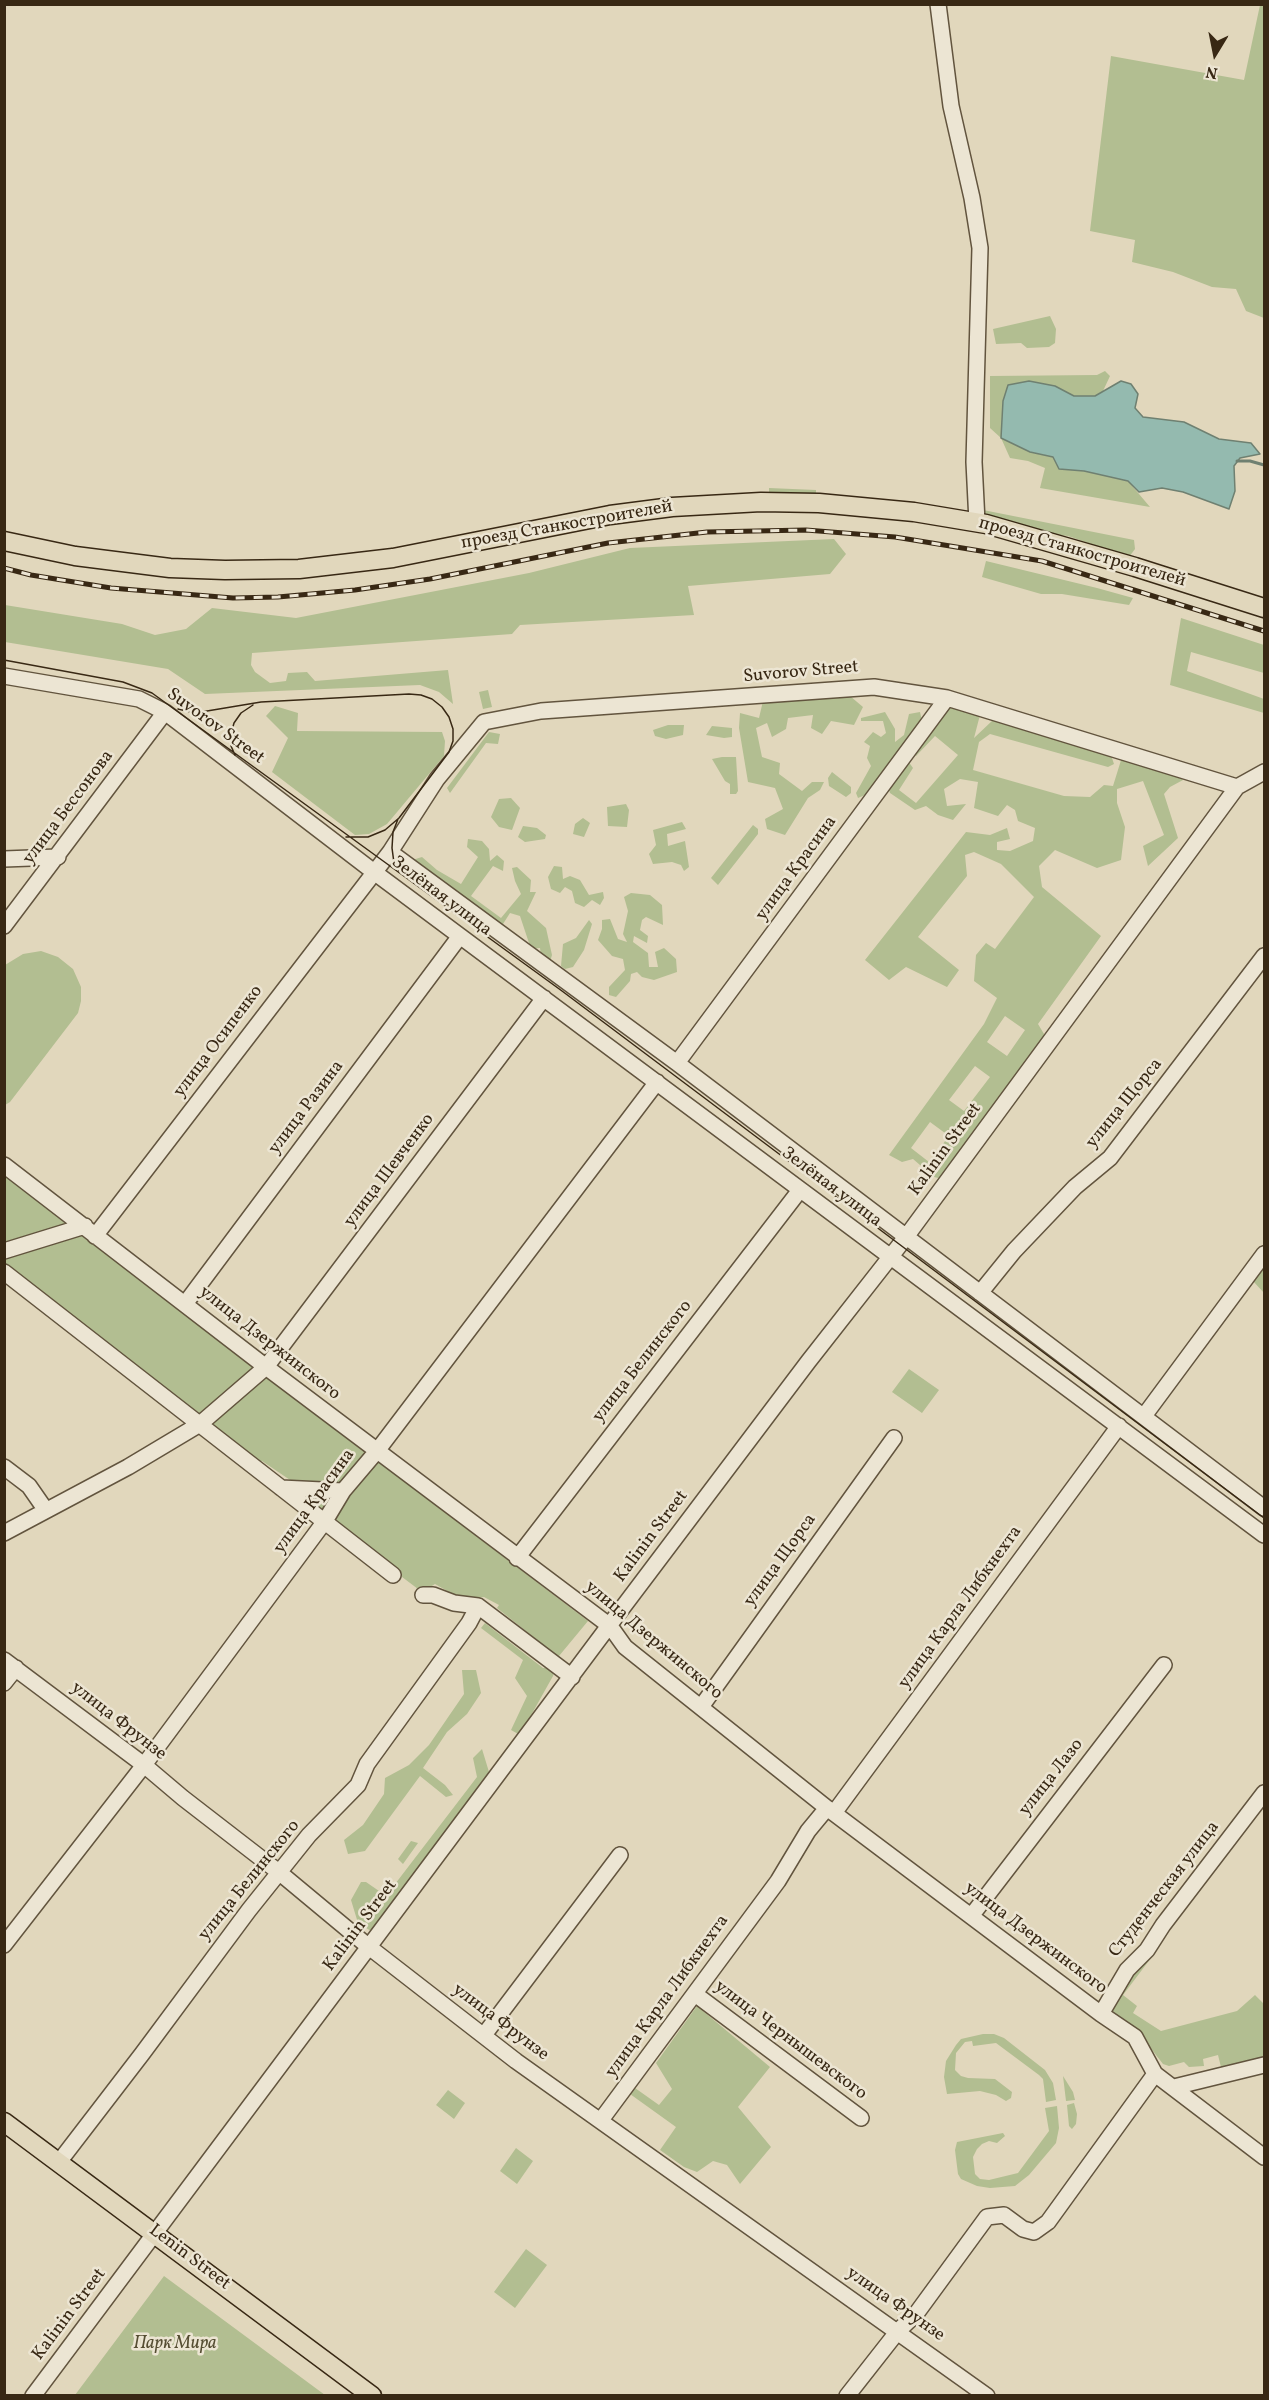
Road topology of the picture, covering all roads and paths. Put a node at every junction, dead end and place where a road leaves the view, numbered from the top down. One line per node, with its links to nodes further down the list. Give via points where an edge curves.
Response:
1 (938, 4): 2 (street, via 951,106 980,248 974,462)
2 (977, 522): 3 (main road, проезд Станкостроителей, via 819,503 672,507 599,517 393,558 274,570 199,570 122,563); 4 (main road, проезд Станкостроителей)
3 (4, 541)
4 (1264, 608)
5 (4, 676): 7 (street, Suvorov Street, via 139,699)
6 (947, 698): 9 (street, Suvorov Street); 10 (street, Suvorov Street, via 874,687 542,711 484,722 437,779); 18 (street, улица Красина)
7 (165, 712): 11 (street, улица Бессонова); 13 (street, Suvorov Street)
8 (1264, 772): 9 (street)
9 (1237, 787): 23 (street, Kalinin Street)
10 (390, 852): 13 (street, Suvorov Street); 18 (street, Зелёная улица)
11 (58, 857): 12 (street); 14 (street, улица Бессонова)
12 (4, 859)
13 (374, 872): 15 (street, Зелёная улица); 22 (street, улица Осипенко)
14 (4, 926)
15 (460, 936): 17 (street, Зелёная улица); 29 (street, улица Разина)
16 (1264, 956): 28 (street, улица Щорса, via 1110,1158 1075,1187)
17 (544, 998): 19 (street, Зелёная улица); 30 (street, улица Шевченко)
18 (677, 1063): 23 (street, Зелёная улица)
19 (657, 1082): 21 (street, Зелёная улица); 35 (street, улица Красина)
20 (4, 1165): 22 (street, улица Дзержинского)
21 (800, 1190): 26 (street, Зелёная улица); 44 (street, улица Белинского)
22 (90, 1231): 24 (street); 29 (street, улица Дзержинского)
23 (906, 1237): 26 (street, Kalinin Street); 28 (street, Зелёная улица)
24 (4, 1251)
25 (1264, 1254): 31 (street)
26 (890, 1257): 33 (street, Зелёная улица); 48 (street, Kalinin Street)
27 (4, 1272): 32 (street)
28 (980, 1293): 31 (street, Зелёная улица)
29 (185, 1304): 30 (street, улица Дзержинского)
30 (266, 1367): 32 (street, улица Шевченко); 35 (street, улица Дзержинского)
31 (1144, 1416): 39 (street, Зелёная улица)
32 (200, 1424): 37 (street); 40 (street, улица Шевченко, via 128,1467)
33 (1119, 1426): 43 (street, Зелёная улица); 56 (street, улица Карла Либкнехта)
34 (894, 1438): 53 (street, улица Щорса)
35 (377, 1451): 38 (street, улица Красина); 44 (street, улица Дзержинского)
36 (4, 1467): 40 (street, via 29,1486)
37 (281, 1488): 38 (street); 41 (street)
38 (343, 1491): 41 (street, улица Красина)
39 (1264, 1508)
40 (45, 1509): 42 (street, улица Шевченко)
41 (325, 1521): 45 (street); 54 (street, улица Красина)
42 (4, 1533)
43 (1264, 1536)
44 (517, 1558): 48 (street, улица Дзержинского)
45 (393, 1575)
46 (423, 1595): 47 (street)
47 (478, 1606): 51 (street); 58 (street, улица Белинского, via 367,1764 358,1785 309,1835)
48 (610, 1626): 51 (street, Kalinin Street); 53 (street, улица Дзержинского, via 625,1647)
49 (10, 1664): 52 (street); 54 (street, улица Фрунзе)
50 (1164, 1665): 59 (street, улица Лазо)
51 (572, 1677): 61 (street, Kalinin Street)
52 (4, 1683)
53 (701, 1707): 56 (street, улица Дзержинского)
54 (144, 1765): 58 (street, улица Фрунзе); 60 (street, улица Красина)
55 (1264, 1793): 63 (street, Студенческая улица, via 1148,1950 1127,1970)
56 (831, 1811): 59 (street, улица Дзержинского); 62 (street, улица Карла Либкнехта, via 808,1831 778,1881)
57 (620, 1855): 64 (street)
58 (280, 1873): 61 (street, улица Фрунзе); 72 (street, улица Белинского)
59 (972, 1915): 63 (street, улица Дзержинского)
60 (4, 1945)
61 (369, 1947): 64 (street, улица Фрунзе); 73 (street, Kalinin Street)
62 (695, 1995): 68 (street, улица Чернышевского); 69 (street, улица Карла Либкнехта)
63 (1101, 2014): 66 (street, улица Дзержинского, via 1135,2037)
64 (484, 2035): 69 (street, улица Фрунзе)
65 (1264, 2065): 67 (street)
66 (1155, 2074): 67 (street, улица Дзержинского); 74 (street, via 1048,2222 1034,2232 1004,2215 987,2217 916,2314)
67 (1174, 2087): 71 (street, улица Дзержинского)
68 (861, 2118)
69 (601, 2120): 74 (street, улица Фрунзе)
70 (4, 2122): 72 (main road, Lenin Street)
71 (1264, 2157)
72 (59, 2162): 73 (main road, Lenin Street)
73 (155, 2233): 75 (street, Kalinin Street); 76 (main road, Lenin Street)
74 (898, 2331): 77 (street); 78 (street, улица Фрунзе)
75 (33, 2396)
76 (372, 2396)
77 (847, 2396)
78 (987, 2396)

